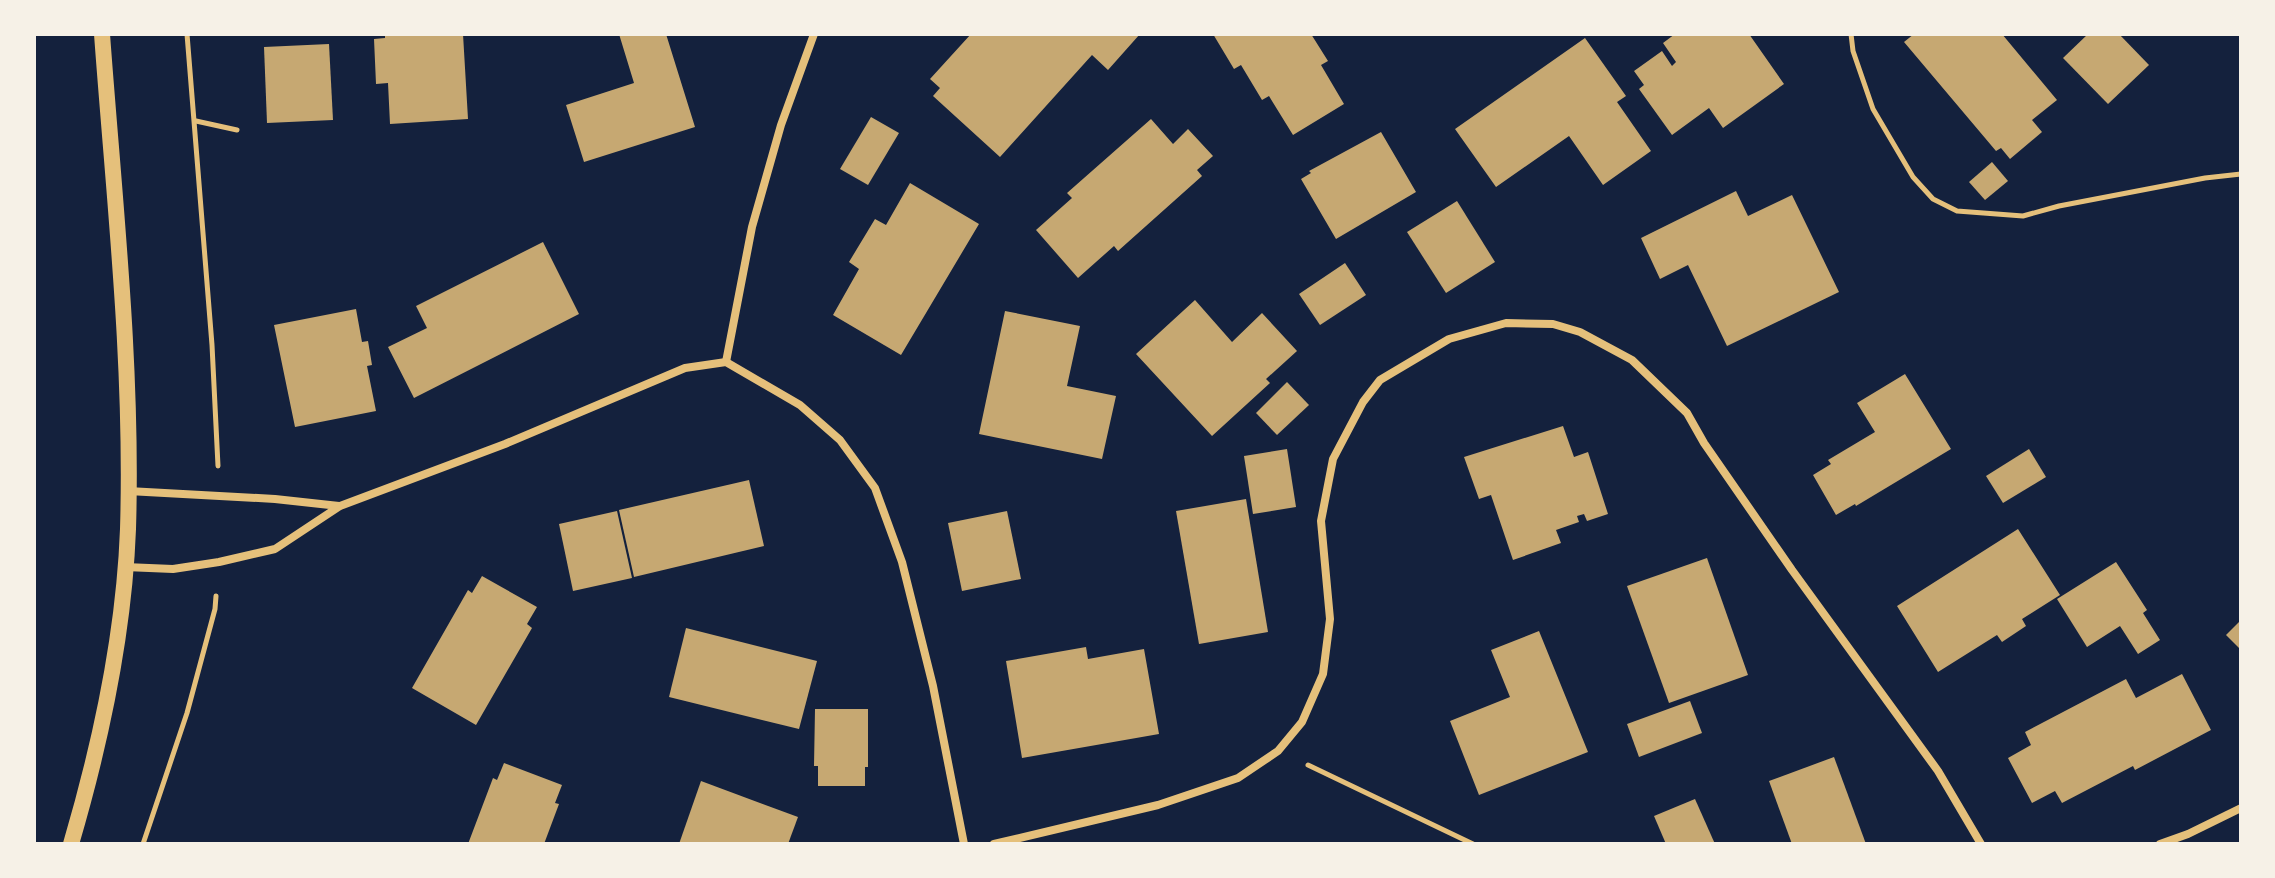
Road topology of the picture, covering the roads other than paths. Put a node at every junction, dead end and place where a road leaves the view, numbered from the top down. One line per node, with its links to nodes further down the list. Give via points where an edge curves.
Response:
1 (102, 34): 4 (main road, via 120,260)
2 (814, 34): 3 (street, via 752,227)
3 (726, 362): 5 (street, via 685,368); 9 (street, via 800,405 840,440 875,488 902,562 930,670)
4 (128, 491): 5 (street); 6 (main road)
5 (340, 506): 6 (street, via 275,549 173,569)
6 (125, 567): 8 (main road, via 109,693)
7 (2241, 808): 12 (street)
8 (71, 844)
9 (964, 844)
10 (994, 844): 11 (street, via 1158,805 1238,778 1278,751 1302,722 1323,674 1330,619 1321,521 1333,459 1363,402 1380,380 1449,339 1506,323 1553,324 1580,332 1632,360 1687,413 1792,570 1938,771)
11 (1981, 844)
12 (2160, 844)

